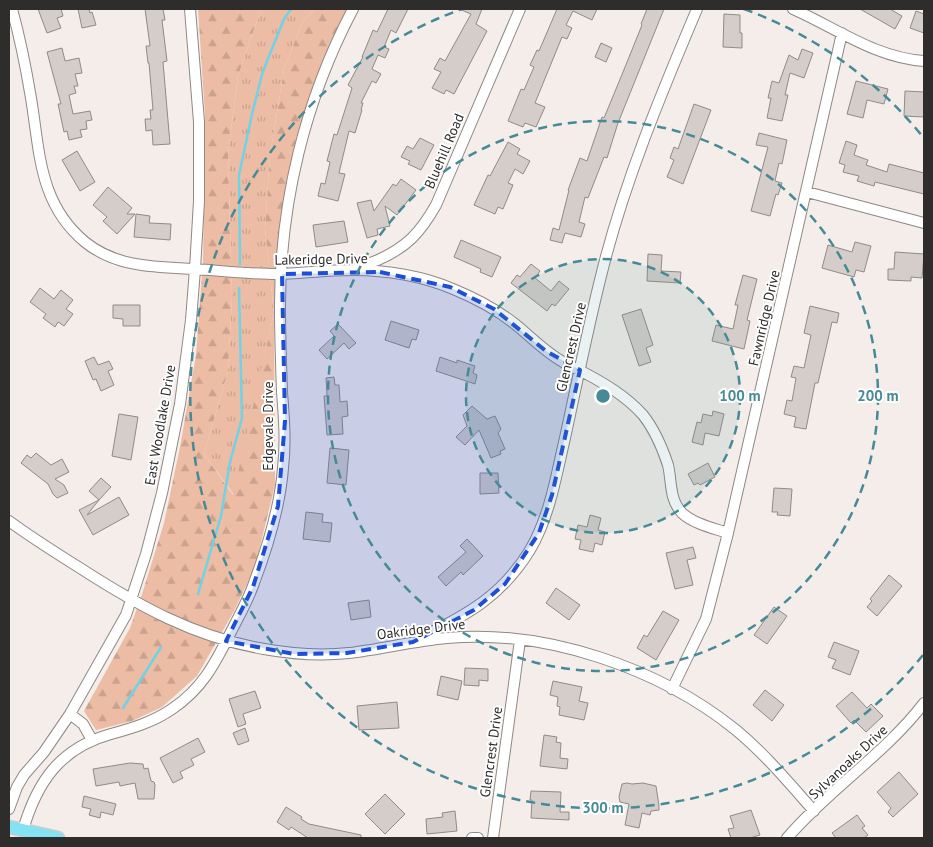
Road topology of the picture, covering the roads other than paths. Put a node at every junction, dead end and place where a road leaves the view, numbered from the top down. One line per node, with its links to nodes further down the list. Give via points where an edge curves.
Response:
1 (12, 9): 11 (street, Lakeridge Drive, via 23,50 42,170 46,186 65,224 94,249 119,261 144,267)
2 (190, 9): 11 (street, East Woodlake Drive, via 199,122)
3 (353, 9): 13 (street, Edgevale Drive, via 317,92 298,151)
4 (520, 9): 12 (street, Bluehill Road, via 425,224 394,251)
5 (697, 9): 14 (street, Glencrest Drive, via 622,204 602,271)
6 (793, 9): 7 (street)
7 (842, 33): 8 (street, via 883,52); 9 (street, Fawnridge Drive)
8 (924, 61)
9 (807, 192): 10 (street); 16 (street, Fawnridge Drive)
10 (924, 223)
11 (196, 269): 13 (street, Lakeridge Drive); 17 (street, East Woodlake Drive, via 180,404 160,501)
12 (354, 270): 13 (street, Lakeridge Drive); 14 (street, Lakeridge Drive, via 404,275 450,287 494,309 546,351)
13 (282, 274): 19 (street, Edgevale Drive, via 284,468 267,547 256,579)
14 (580, 370): 16 (street, Lakeridge Drive, via 620,394 654,430 668,468 671,492 683,514 698,523); 20 (street, Glencrest Drive, via 552,495 546,514 518,568 492,596 458,619)
15 (9, 521): 17 (street, Oakridge Drive)
16 (728, 532): 21 (street, Fawnridge Drive, via 706,619)
17 (132, 601): 19 (street, Oakridge Drive, via 196,631); 23 (street, East Woodlake Drive)
18 (520, 640): 20 (street, Oakridge Drive, via 470,636); 21 (street, Oakridge Drive, via 596,656); 32 (street, Glencrest Drive)
19 (226, 641): 20 (street, Oakridge Drive, via 310,654 347,653); 24 (street, Edgevale Drive, via 208,675 186,699 145,724)
20 (413, 642)
21 (672, 689): 26 (street, Oakridge Drive, via 736,730)
22 (924, 703): 26 (street, Sylvanoaks Drive, via 908,724)
23 (70, 714): 24 (street, via 83,724); 25 (street, East Woodlake Drive, via 24,775)
24 (92, 740): 28 (street, Edgevale Drive, via 68,755 50,772 36,792)
25 (9, 809)
26 (814, 811): 33 (street, Sylvanoaks Drive)
27 (9, 827): 28 (main road)
28 (23, 830): 29 (main road)
29 (58, 838)
30 (472, 838): 31 (street)
31 (478, 838)
32 (493, 838)
33 (787, 838)

